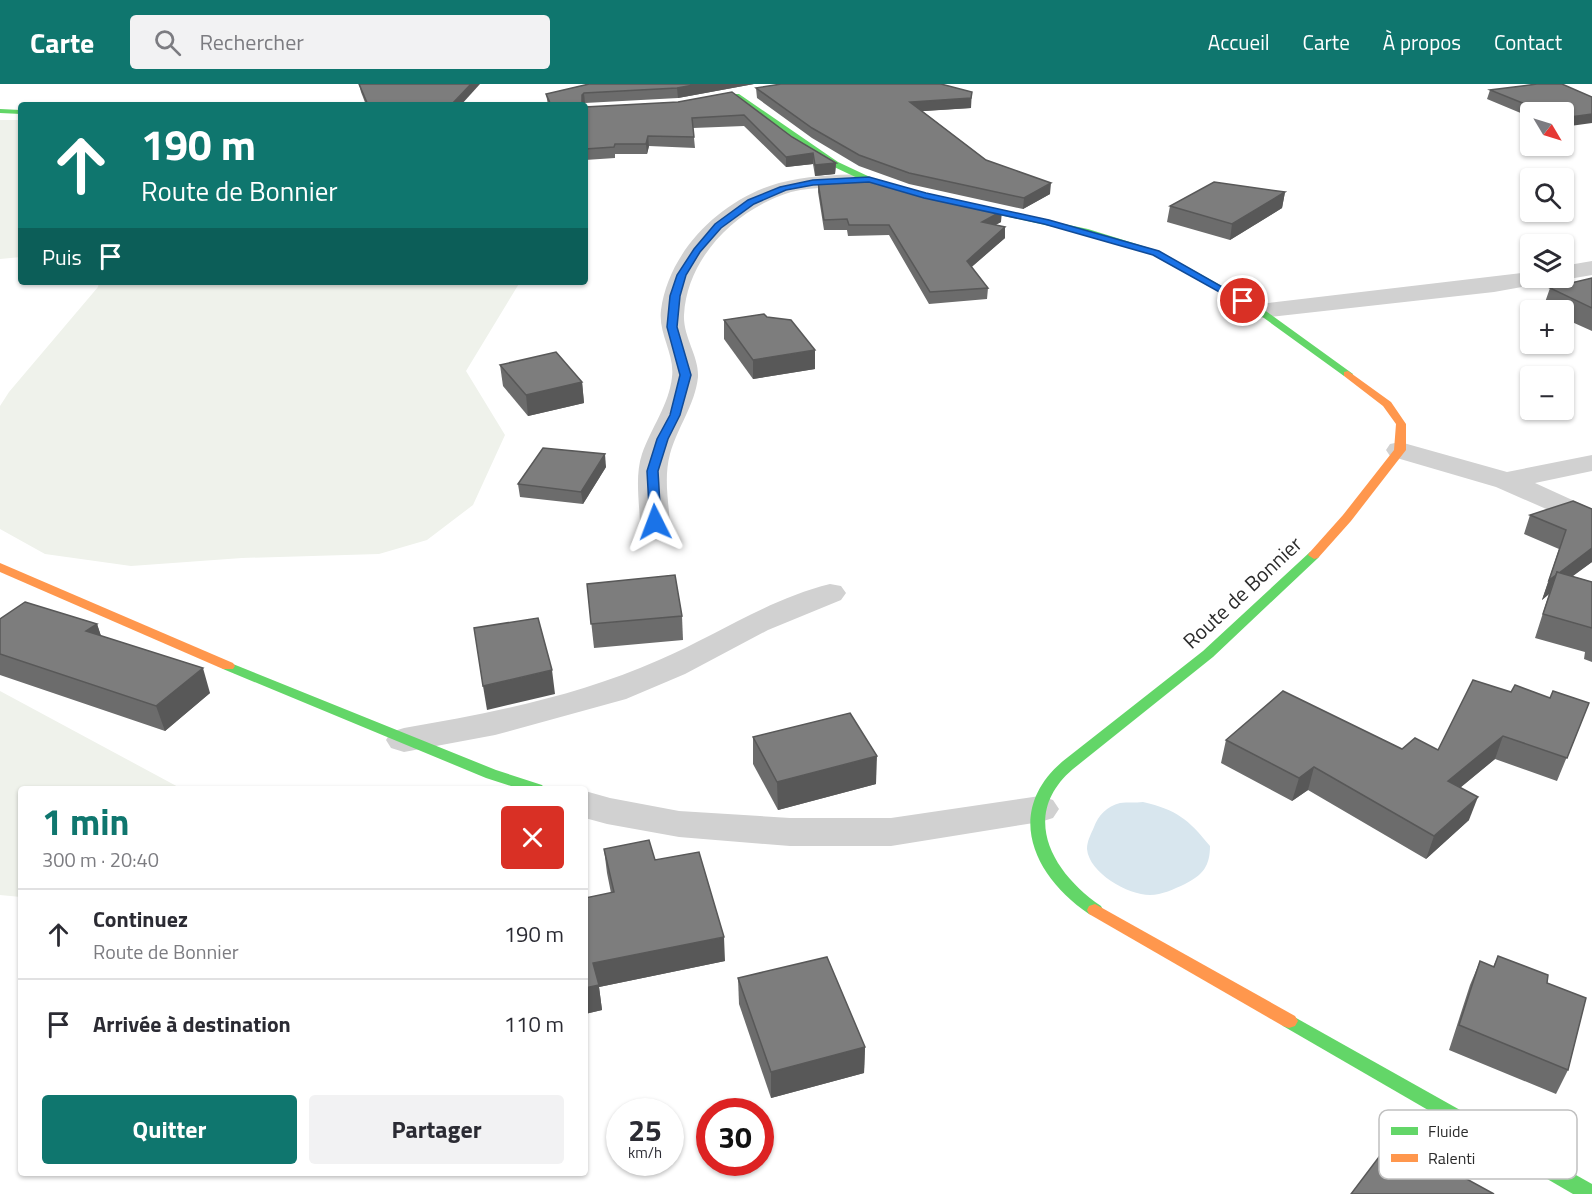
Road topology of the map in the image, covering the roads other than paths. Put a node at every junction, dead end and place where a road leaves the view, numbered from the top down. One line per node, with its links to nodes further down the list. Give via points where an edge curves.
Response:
1 (758, 92): 4 (street, via 732,95 835,164)
2 (0, 111): 3 (street)
3 (18, 112)
4 (869, 180): 5 (street); 15 (street, via 813,182 783,188 751,202 718,226 697,251 675,296 672,327 686,375 652,471)
5 (924, 195)
6 (944, 200): 10 (street, via 1056,224 1156,253)
7 (1592, 268): 8 (street)
8 (1574, 271)
9 (1520, 281): 10 (street)
10 (1260, 311): 11 (street, via 1387,404 1401,424)
11 (1400, 450): 13 (street); 21 (street, Route de Bonnier, via 1304,566 1208,654 1068,765 1049,784)
12 (1592, 463): 13 (street)
13 (1506, 481): 14 (street)
14 (1592, 520)
15 (655, 522)
16 (0, 567): 18 (street)
17 (830, 593): 18 (street, via 756,623 673,667 614,691 495,724)
18 (404, 740): 19 (street)
19 (528, 786)
20 (588, 805): 21 (street, via 679,824 790,832 891,832)
21 (1040, 809): 22 (street, Route de Bonnier, via 1037,834 1042,855 1060,882 1087,905)
22 (1445, 1110)
23 (1565, 1179): 24 (street, Route de Bonnier)
24 (1591, 1194)

